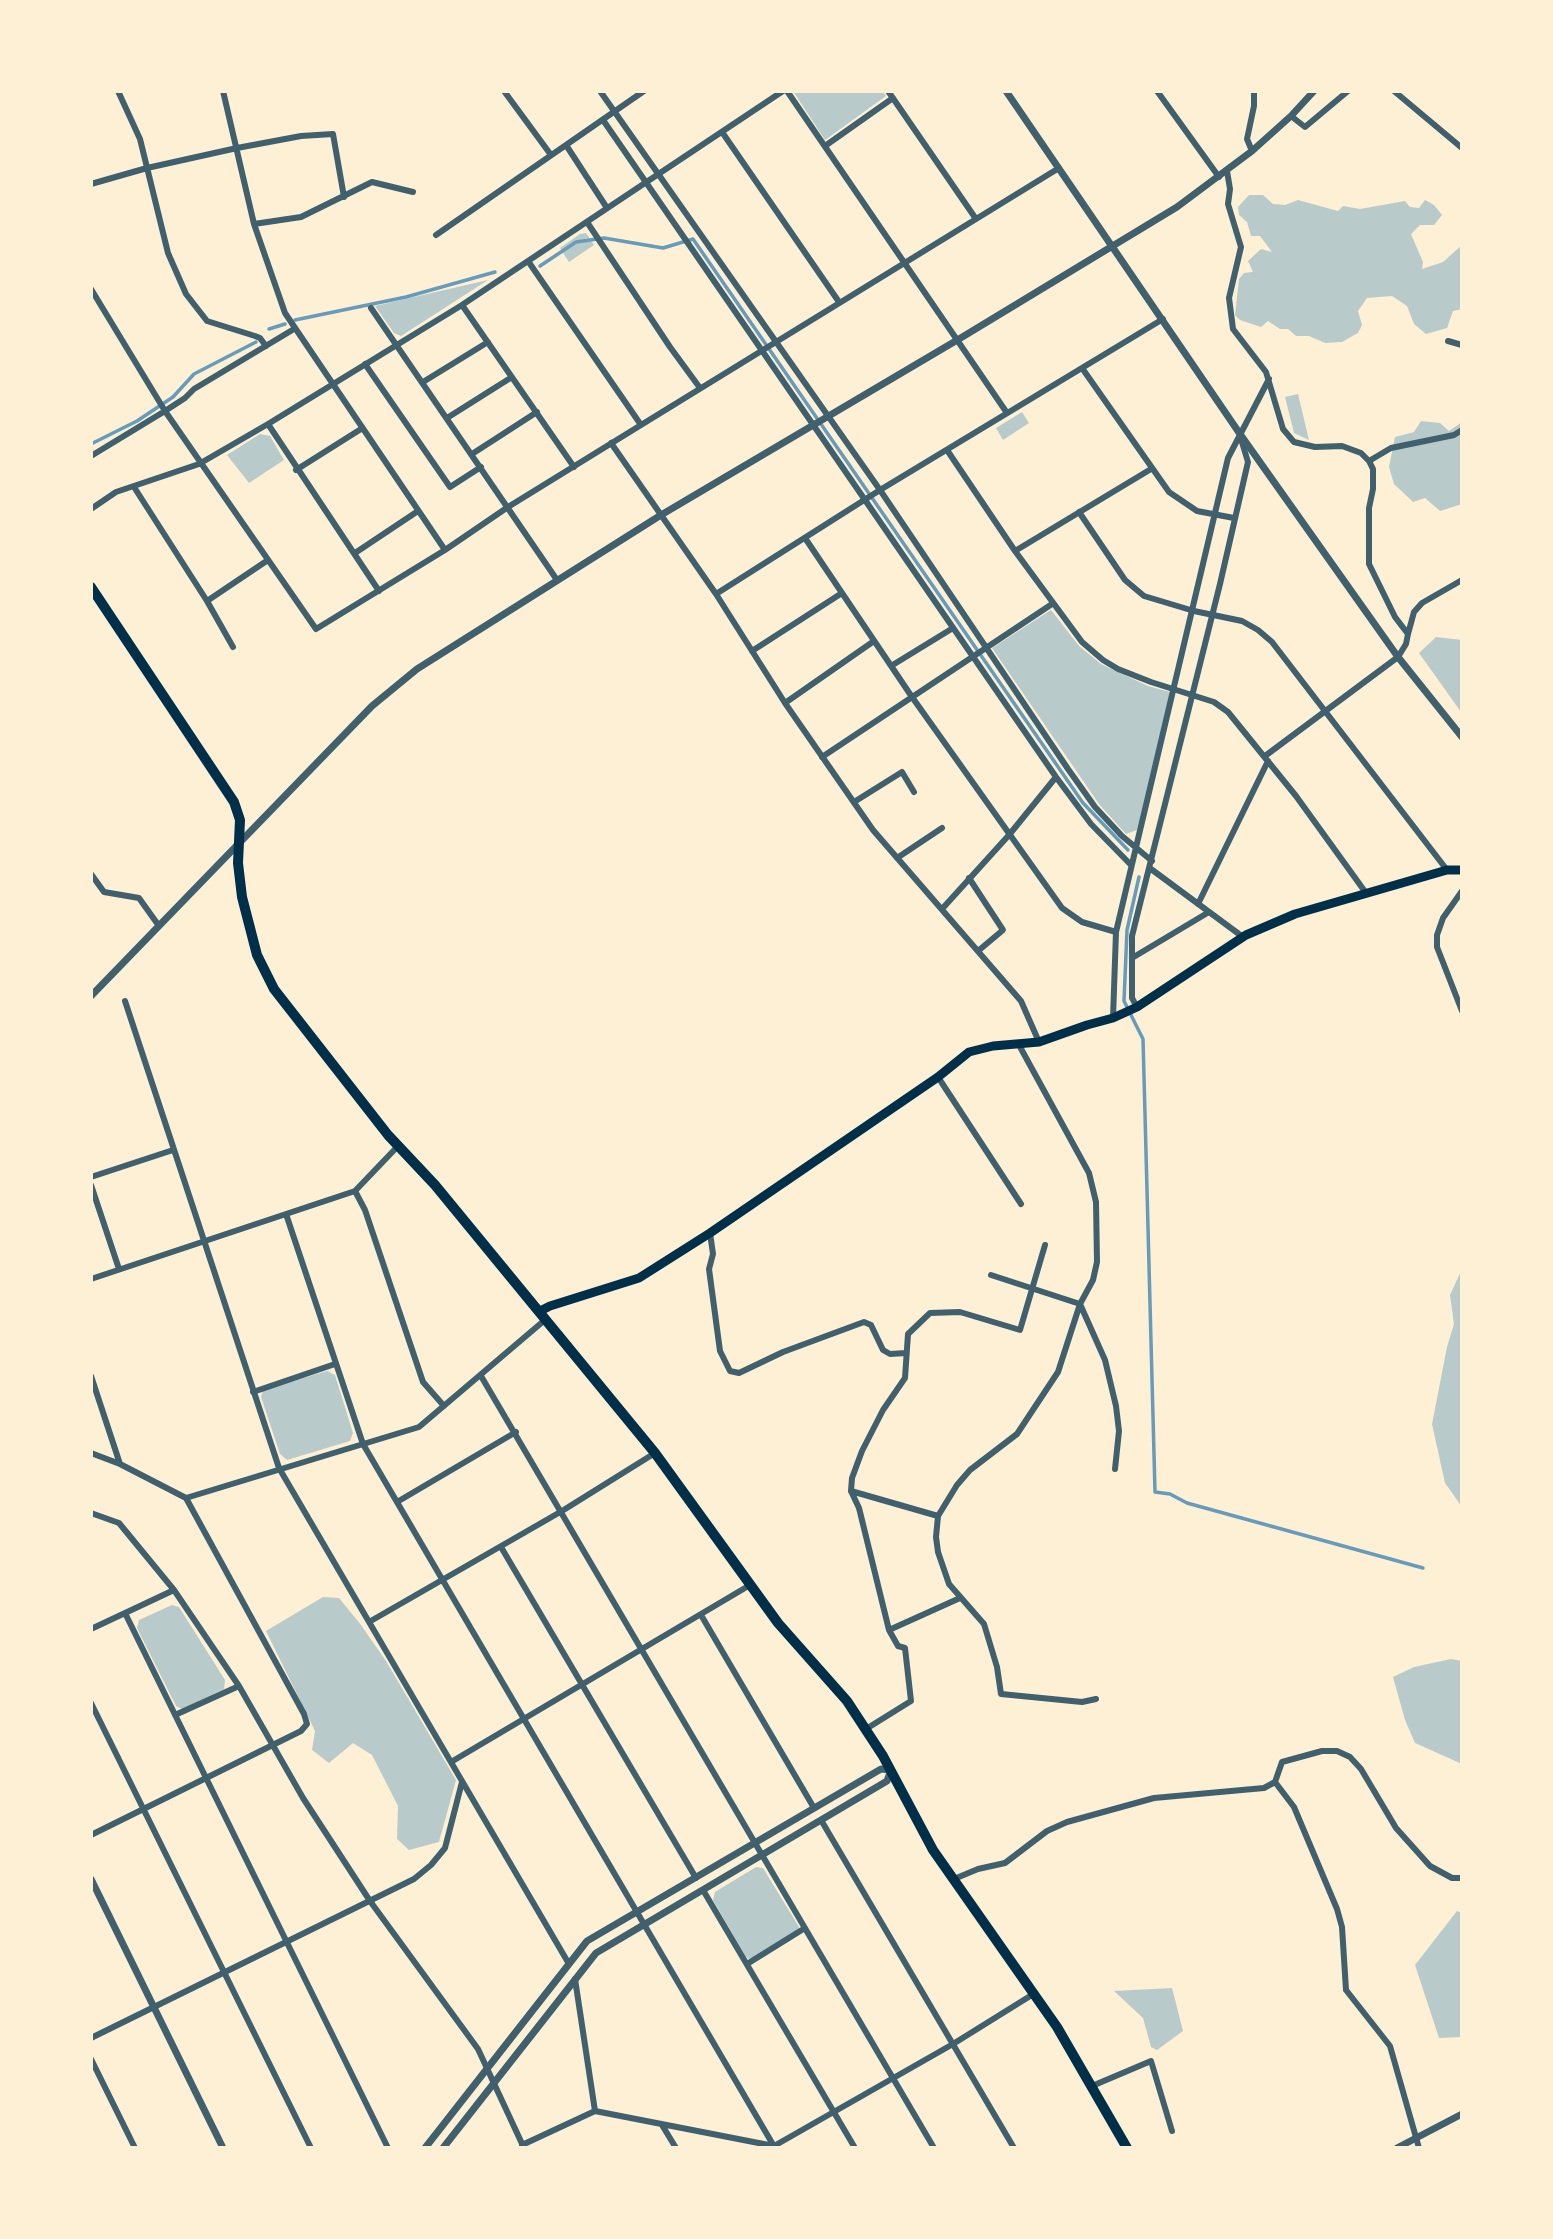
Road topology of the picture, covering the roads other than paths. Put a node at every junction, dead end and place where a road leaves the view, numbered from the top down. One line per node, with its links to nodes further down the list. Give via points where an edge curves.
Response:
1 (118, 91): 24 (street, via 140,139)
2 (223, 91): 20 (street)
3 (504, 91): 23 (street)
4 (600, 91): 14 (street)
5 (644, 91): 14 (street)
6 (785, 91): 17 (street); 19 (street)
7 (1006, 91): 25 (street)
8 (1254, 91): 22 (street, via 1247,139)
9 (1314, 91): 15 (street)
10 (1348, 91): 15 (street, via 1305,127)
11 (1394, 91): 21 (street)
12 (1159, 92): 28 (street)
13 (891, 94): 19 (street); 34 (street)
14 (615, 111): 16 (street); 27 (street)
15 (1291, 116): 22 (street)
16 (603, 120): 18 (street); 29 (street)
17 (722, 132): 27 (street); 42 (street)
18 (566, 145): 23 (street); 33 (street)
19 (825, 146): 40 (street)
20 (237, 148): 24 (street); 32 (street, via 301,135 333,134); 36 (street)
21 (1462, 148)
22 (1252, 151): 26 (street)
23 (551, 155): 37 (street)
24 (146, 168): 30 (street); 52 (street, via 168,253 186,295 206,321 255,336)
25 (1059, 168): 34 (street); 38 (street)
26 (1227, 171): 28 (street); 58 (street, via 1228,204 1241,247 1229,298 1231,320)
27 (659, 173): 29 (street); 50 (street)
28 (1219, 177): 38 (street)
29 (647, 182): 33 (street); 54 (street)
30 (91, 184)
31 (413, 192): 32 (street, via 372,182)
32 (344, 197): 36 (street, via 301,217)
33 (607, 208): 35 (street)
34 (976, 219): 40 (street)
35 (587, 222): 39 (street); 61 (street)
36 (254, 224): 46 (street, via 278,300)
37 (436, 236)
38 (1113, 247): 45 (street); 47 (street)
39 (528, 261): 43 (street); 68 (street)
40 (906, 263): 42 (street); 47 (street)
41 (91, 289): 62 (street)
42 (839, 302): 50 (street)
43 (462, 305): 49 (street); 51 (street)
44 (371, 308): 51 (street)
45 (1163, 318): 56 (street); 72 (street)
46 (294, 330): 52 (street); 60 (street)
47 (959, 340): 64 (street); 65 (street)
48 (1448, 341): 53 (street)
49 (488, 342): 57 (street); 59 (street)
50 (777, 342): 54 (street); 65 (street)
51 (396, 344): 55 (street); 59 (street)
52 (266, 345): 62 (street)
53 (1462, 345)
54 (762, 351): 61 (street); 69 (street)
55 (365, 364): 60 (street); 79 (street, via 450,487)
56 (1082, 368): 64 (street); 81 (street)
57 (512, 377): 63 (street); 66 (street)
58 (1269, 379): 72 (street); 77 (street, via 1283,429 1294,442 1342,446)
59 (423, 382): 66 (street)
60 (331, 385): 67 (street); 70 (street)
61 (700, 388): 68 (street)
62 (163, 410): 76 (street); 78 (street)
63 (537, 412): 75 (street); 80 (street)
64 (1007, 413): 74 (street)
65 (829, 417): 69 (street); 84 (street)
66 (447, 418): 75 (street)
67 (268, 424): 78 (street); 82 (street)
68 (641, 425): 73 (street)
69 (815, 425): 85 (street); 90 (street)
70 (361, 429): 82 (street); 88 (street)
71 (1462, 430): 77 (street, via 1391,447)
72 (1240, 434): 91 (street, via 1228,458); 92 (street, via 1248,462); 115 (street)
73 (611, 443): 80 (street); 90 (street)
74 (947, 450): 84 (street); 95 (street)
75 (472, 453): 79 (street)
76 (91, 456)
77 (1369, 460): 109 (street, via 1373,489 1369,564)
78 (199, 464): 83 (street); 97 (street)
79 (481, 467): 86 (street)
80 (574, 467): 86 (street)
81 (1151, 469): 89 (street); 91 (street, via 1184,504)
82 (296, 470): 96 (street)
83 (134, 487): 87 (street, via 116,492); 104 (street)
84 (880, 490): 85 (street); 112 (street)
85 (866, 499): 93 (street); 108 (street)
86 (508, 507): 94 (street); 98 (street)
87 (91, 509)
88 (418, 512): 94 (street); 96 (street)
89 (1079, 512): 95 (street); 106 (street, via 1125,580 1144,596)
90 (661, 515): 98 (street); 103 (street)
91 (1216, 516): 92 (street); 106 (street)
92 (1234, 518): 107 (street)
93 (805, 538): 102 (street); 103 (street)
94 (445, 550): 101 (street)
95 (1015, 551): 105 (street)
96 (355, 553): 101 (street)
97 (268, 560): 101 (street, via 316,629); 104 (street)
98 (556, 580): 131 (street, via 417,669 372,706)
99 (1462, 580): 109 (street, via 1422,603 1414,612)
100 (91, 587): 131 (highway, via 229,792 240,820)
101 (379, 590)
102 (842, 593): 110 (street); 113 (street)
103 (716, 594): 113 (street)
104 (208, 601): 111 (street)
105 (1052, 604): 112 (street); 117 (street, via 1103,660)
106 (1194, 611): 107 (street); 117 (street)
107 (1213, 614): 118 (street); 121 (street, via 1242,621 1272,642)
108 (953, 628): 114 (street); 116 (street)
109 (1408, 634): 115 (street)
110 (874, 641): 116 (street); 120 (street)
111 (233, 647)
112 (985, 648): 114 (street); 132 (street, via 1095,807)
113 (752, 651): 120 (street)
114 (975, 655): 119 (street); 126 (street)
115 (1398, 657): 121 (street); 122 (street)
116 (891, 666): 119 (street)
117 (1175, 690): 118 (street); 132 (street)
118 (1192, 695): 125 (street, via 1228,712); 134 (street)
119 (912, 697): 124 (street); 130 (street)
120 (785, 703): 124 (street)
121 (1325, 711): 125 (street); 137 (street)
122 (1458, 727): 123 (street)
123 (1462, 737)
124 (822, 757): 128 (street)
125 (1266, 758): 142 (street); 143 (street)
126 (1056, 776): 130 (street); 135 (street, via 1091,824)
127 (914, 792): 128 (street, via 902,772)
128 (854, 802): 133 (street)
129 (942, 828): 133 (street)
130 (1009, 835): 140 (street); 147 (street, via 1062,908 1082,922)
131 (239, 841): 146 (street); 159 (highway, via 242,897 268,980)
132 (1137, 848): 134 (street); 135 (street)
133 (897, 858): 144 (street)
134 (1153, 861): 136 (street)
135 (1131, 865): 147 (street)
136 (1150, 869): 143 (street); 150 (street, via 1132,936)
137 (1447, 870): 138 (main road); 142 (main road)
138 (1462, 870)
139 (91, 874): 146 (street, via 104,892 139,898)
140 (969, 878): 144 (street); 149 (street, via 1003,929)
141 (1462, 891): 154 (street, via 1437,935 1437,947)
142 (1366, 893): 148 (main road, via 1295,914)
143 (1199, 904): 145 (street)
144 (942, 909): 149 (street)
145 (1209, 912): 148 (street); 150 (street)
146 (159, 926): 151 (street)
147 (1116, 933): 155 (street)
148 (1243, 937): 153 (main road)
149 (978, 951): 156 (street, via 1021,1001)
150 (1132, 958): 153 (street, via 1132,998)
151 (91, 996)
152 (125, 1001): 160 (street)
153 (1137, 1007): 155 (main road)
154 (1462, 1011)
155 (1113, 1018): 156 (main road)
156 (1039, 1042): 157 (main road)
157 (1018, 1045): 158 (main road, via 969,1052); 173 (street, via 1089,1173 1096,1202 1098,1253 1093,1280)
158 (937, 1077): 164 (street); 166 (main road)
159 (398, 1146): 163 (street); 174 (highway, via 435,1185)
160 (173, 1150): 161 (street); 167 (street)
161 (91, 1177)
162 (91, 1185): 169 (street)
163 (355, 1191): 165 (street); 180 (street, via 424,1381)
164 (1021, 1204)
165 (286, 1214): 167 (street); 176 (street)
166 (710, 1233): 174 (main road, via 630,1282 550,1306); 175 (street, via 713,1254 709,1269 720,1352 730,1371 739,1373 864,1322 883,1350)
167 (204, 1241): 169 (street); 179 (street)
168 (1045, 1245): 172 (street)
169 (119, 1269): 171 (street)
170 (991, 1275): 172 (street)
171 (91, 1279)
172 (1032, 1288): 173 (street); 175 (street, via 1020,1330 960,1312 930,1313 908,1334)
173 (1080, 1304): 187 (street, via 1105,1360 1115,1406 1119,1431); 193 (street, via 1058,1372 1017,1434 970,1470)
174 (541, 1319): 178 (street); 184 (highway)
175 (906, 1353): 188 (street, via 905,1378 862,1451)
176 (335, 1364): 179 (street); 182 (street)
177 (91, 1376): 185 (street)
178 (481, 1376): 180 (street); 181 (street)
179 (253, 1392): 186 (street)
180 (444, 1406): 182 (street, via 419,1427)
181 (516, 1432): 190 (street); 191 (street)
182 (363, 1444): 186 (street); 190 (street)
183 (91, 1453): 185 (street)
184 (655, 1453): 191 (street); 196 (highway)
185 (120, 1464): 189 (street)
186 (279, 1468): 189 (street); 201 (street)
187 (1115, 1469)
188 (851, 1491): 193 (street); 203 (street)
189 (186, 1498): 212 (street, via 304,1714 307,1724 301,1731)
190 (397, 1502): 195 (street)
191 (562, 1511): 194 (street); 204 (street)
192 (91, 1513): 197 (street, via 119,1523)
193 (938, 1516): 198 (street, via 938,1552 949,1584)
194 (501, 1547): 195 (street); 205 (street)
195 (441, 1579): 201 (street); 210 (street)
196 (750, 1585): 200 (street); 211 (highway)
197 (174, 1590): 199 (street); 206 (street)
198 (960, 1598): 203 (street); 207 (street, via 984,1624 1000,1694 1082,1702)
199 (125, 1613): 202 (street); 209 (street)
200 (701, 1615): 204 (street); 218 (street)
201 (369, 1622): 213 (street)
202 (91, 1629)
203 (889, 1630): 211 (street, via 898,1646 905,1648 911,1701)
204 (643, 1649): 205 (street); 222 (street)
205 (582, 1685): 210 (street); 224 (street)
206 (239, 1686): 209 (street); 212 (street)
207 (1096, 1699)
208 (91, 1703): 219 (street)
209 (175, 1715): 215 (street)
210 (523, 1719): 213 (street); 230 (street)
211 (866, 1729): 214 (highway)
212 (273, 1745): 215 (street); 229 (street)
213 (451, 1762): 216 (street)
214 (891, 1770): 218 (street, via 881,1769); 220 (street, via 887,1781); 227 (highway)
215 (206, 1778): 219 (street); 233 (street)
216 (462, 1782): 229 (street, via 445,1848 414,1879); 234 (street)
217 (1275, 1782): 225 (street, via 1282,1762 1322,1751 1350,1757 1396,1828 1430,1866 1452,1878); 227 (street, via 1264,1788 1154,1798 1067,1822 1047,1831 1005,1863); 252 (street, via 1294,1807 1337,1909 1346,1990 1390,2046)
218 (814, 1808): 222 (street)
219 (143, 1809): 221 (street); 236 (street)
220 (821, 1820): 223 (street); 241 (street)
221 (91, 1835)
222 (755, 1842): 223 (street); 224 (street)
223 (762, 1854): 228 (street); 232 (street)
224 (696, 1878): 230 (street)
225 (1462, 1878)
226 (91, 1879): 239 (street)
227 (954, 1880): 238 (highway)
228 (703, 1889): 231 (street); 235 (street)
229 (370, 1901): 233 (street); 243 (street, via 478,2049)
230 (636, 1912): 231 (street); 234 (street, via 587,1941)
231 (644, 1924): 237 (street, via 596,1953); 254 (street)
232 (806, 1928): 235 (street); 244 (street)
233 (286, 1942): 236 (street); 258 (street)
234 (569, 1964): 243 (street)
235 (747, 1964): 248 (street)
236 (224, 1972): 239 (street); 257 (street)
237 (575, 1979): 245 (street); 247 (street)
238 (1035, 1993): 241 (street); 246 (highway)
239 (155, 2008): 240 (street); 256 (street)
240 (91, 2038)
241 (953, 2044): 244 (street); 264 (street)
242 (91, 2059): 255 (street)
243 (487, 2069): 245 (street); 259 (street)
244 (893, 2078): 248 (street); 263 (street)
245 (494, 2083): 253 (street); 260 (street)
246 (1092, 2086): 251 (street, via 1151,2061); 265 (highway)
247 (595, 2111): 250 (street); 253 (street)
248 (834, 2112): 254 (street); 262 (street)
249 (1462, 2114): 252 (street)
250 (662, 2125): 254 (street); 261 (street)
251 (1172, 2131)
252 (1417, 2138): 266 (street); 267 (street)
253 (523, 2146)
254 (775, 2147)
255 (135, 2148)
256 (223, 2148)
257 (311, 2148)
258 (388, 2148)
259 (425, 2148)
260 (443, 2148)
261 (676, 2148)
262 (855, 2148)
263 (934, 2148)
264 (1014, 2148)
265 (1127, 2148)
266 (1397, 2148)
267 (1419, 2148)

